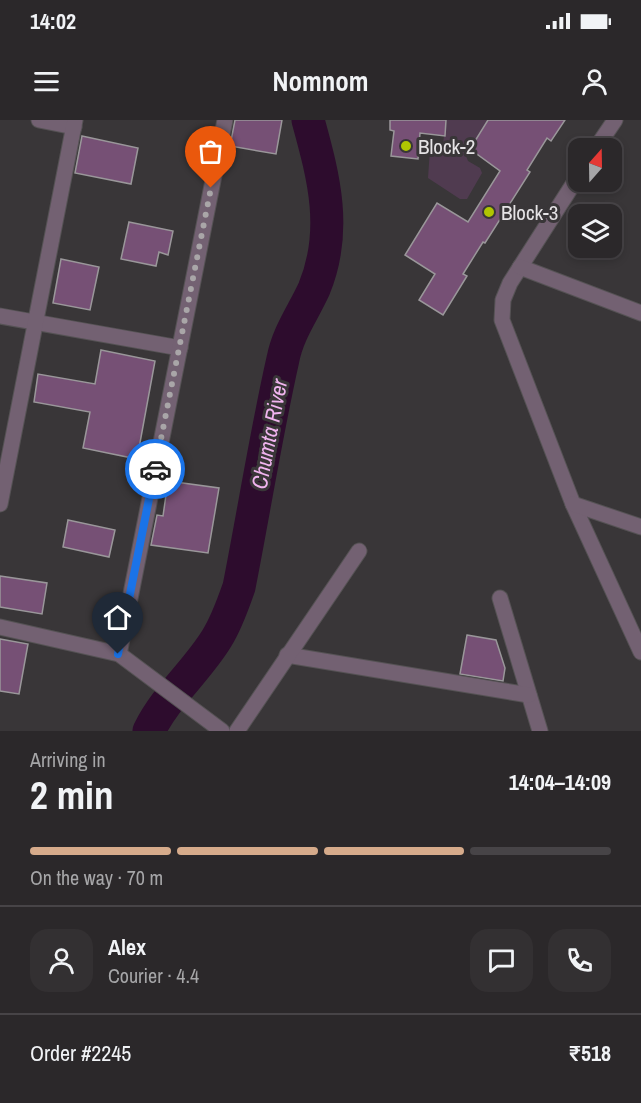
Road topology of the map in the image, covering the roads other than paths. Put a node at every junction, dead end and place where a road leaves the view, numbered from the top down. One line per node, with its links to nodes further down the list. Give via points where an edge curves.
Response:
1 (39, 120): 4 (street)
2 (225, 120): 11 (street)
3 (615, 120): 5 (street)
4 (75, 123): 10 (street)
5 (603, 138)
6 (568, 192): 7 (street)
7 (520, 267): 8 (street); 13 (street, via 506,291 502,320)
8 (641, 313)
9 (0, 316): 10 (street)
10 (36, 322): 11 (street); 12 (street)
11 (180, 348): 19 (street)
12 (0, 504)
13 (573, 504): 14 (street); 18 (street)
14 (641, 526)
15 (359, 551): 20 (street)
16 (500, 598): 21 (street)
17 (0, 627): 19 (street)
18 (641, 652)
19 (118, 654): 22 (street)
20 (287, 655): 21 (street); 23 (street)
21 (529, 695): 24 (street)
22 (222, 731)
23 (237, 731)
24 (540, 731)

